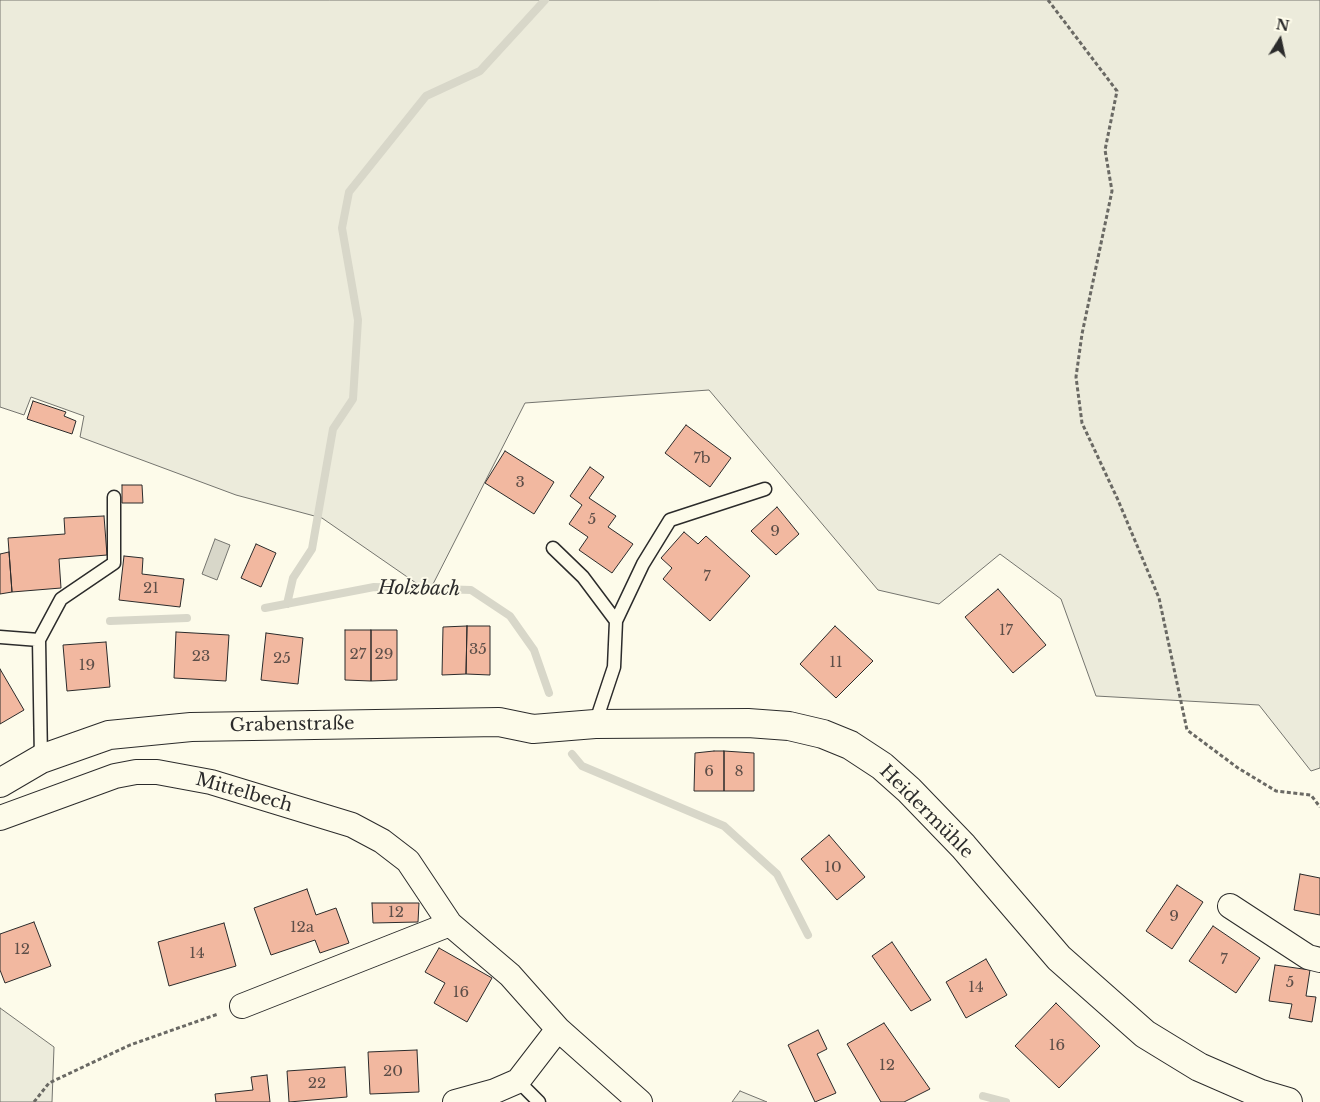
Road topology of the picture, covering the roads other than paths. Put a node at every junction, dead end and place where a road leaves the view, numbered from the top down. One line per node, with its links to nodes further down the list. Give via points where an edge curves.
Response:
1 (765, 489): 4 (lane, via 670,520 643,564)
2 (114, 497): 6 (lane, via 114,563 61,599)
3 (553, 548): 4 (lane, via 584,577)
4 (616, 621): 7 (lane, via 614,667)
5 (0, 637): 6 (lane)
6 (39, 640): 8 (lane)
7 (595, 724): 8 (street, Grabenstraße, via 533,728 500,722 191,727 109,735); 21 (street, Heidermühle, via 748,723 789,726 850,745 882,766 909,790 964,846 1060,958 1146,1034 1198,1067)
8 (41, 759): 9 (street, Grabenstraße)
9 (0, 783)
10 (0, 818): 12 (street, Mittelbech, via 115,776 136,772 157,772 211,782 352,825 382,841 408,861)
11 (1230, 906): 13 (street, via 1308,957)
12 (450, 924): 14 (street); 15 (street, Mittelbech, via 510,976)
13 (1320, 960)
14 (242, 1006)
15 (558, 1029): 16 (street); 20 (street, Mittelbech)
16 (518, 1081): 17 (street); 19 (lane)
17 (493, 1097): 18 (street)
18 (455, 1102)
19 (539, 1102)
20 (640, 1102)
21 (1288, 1102)

